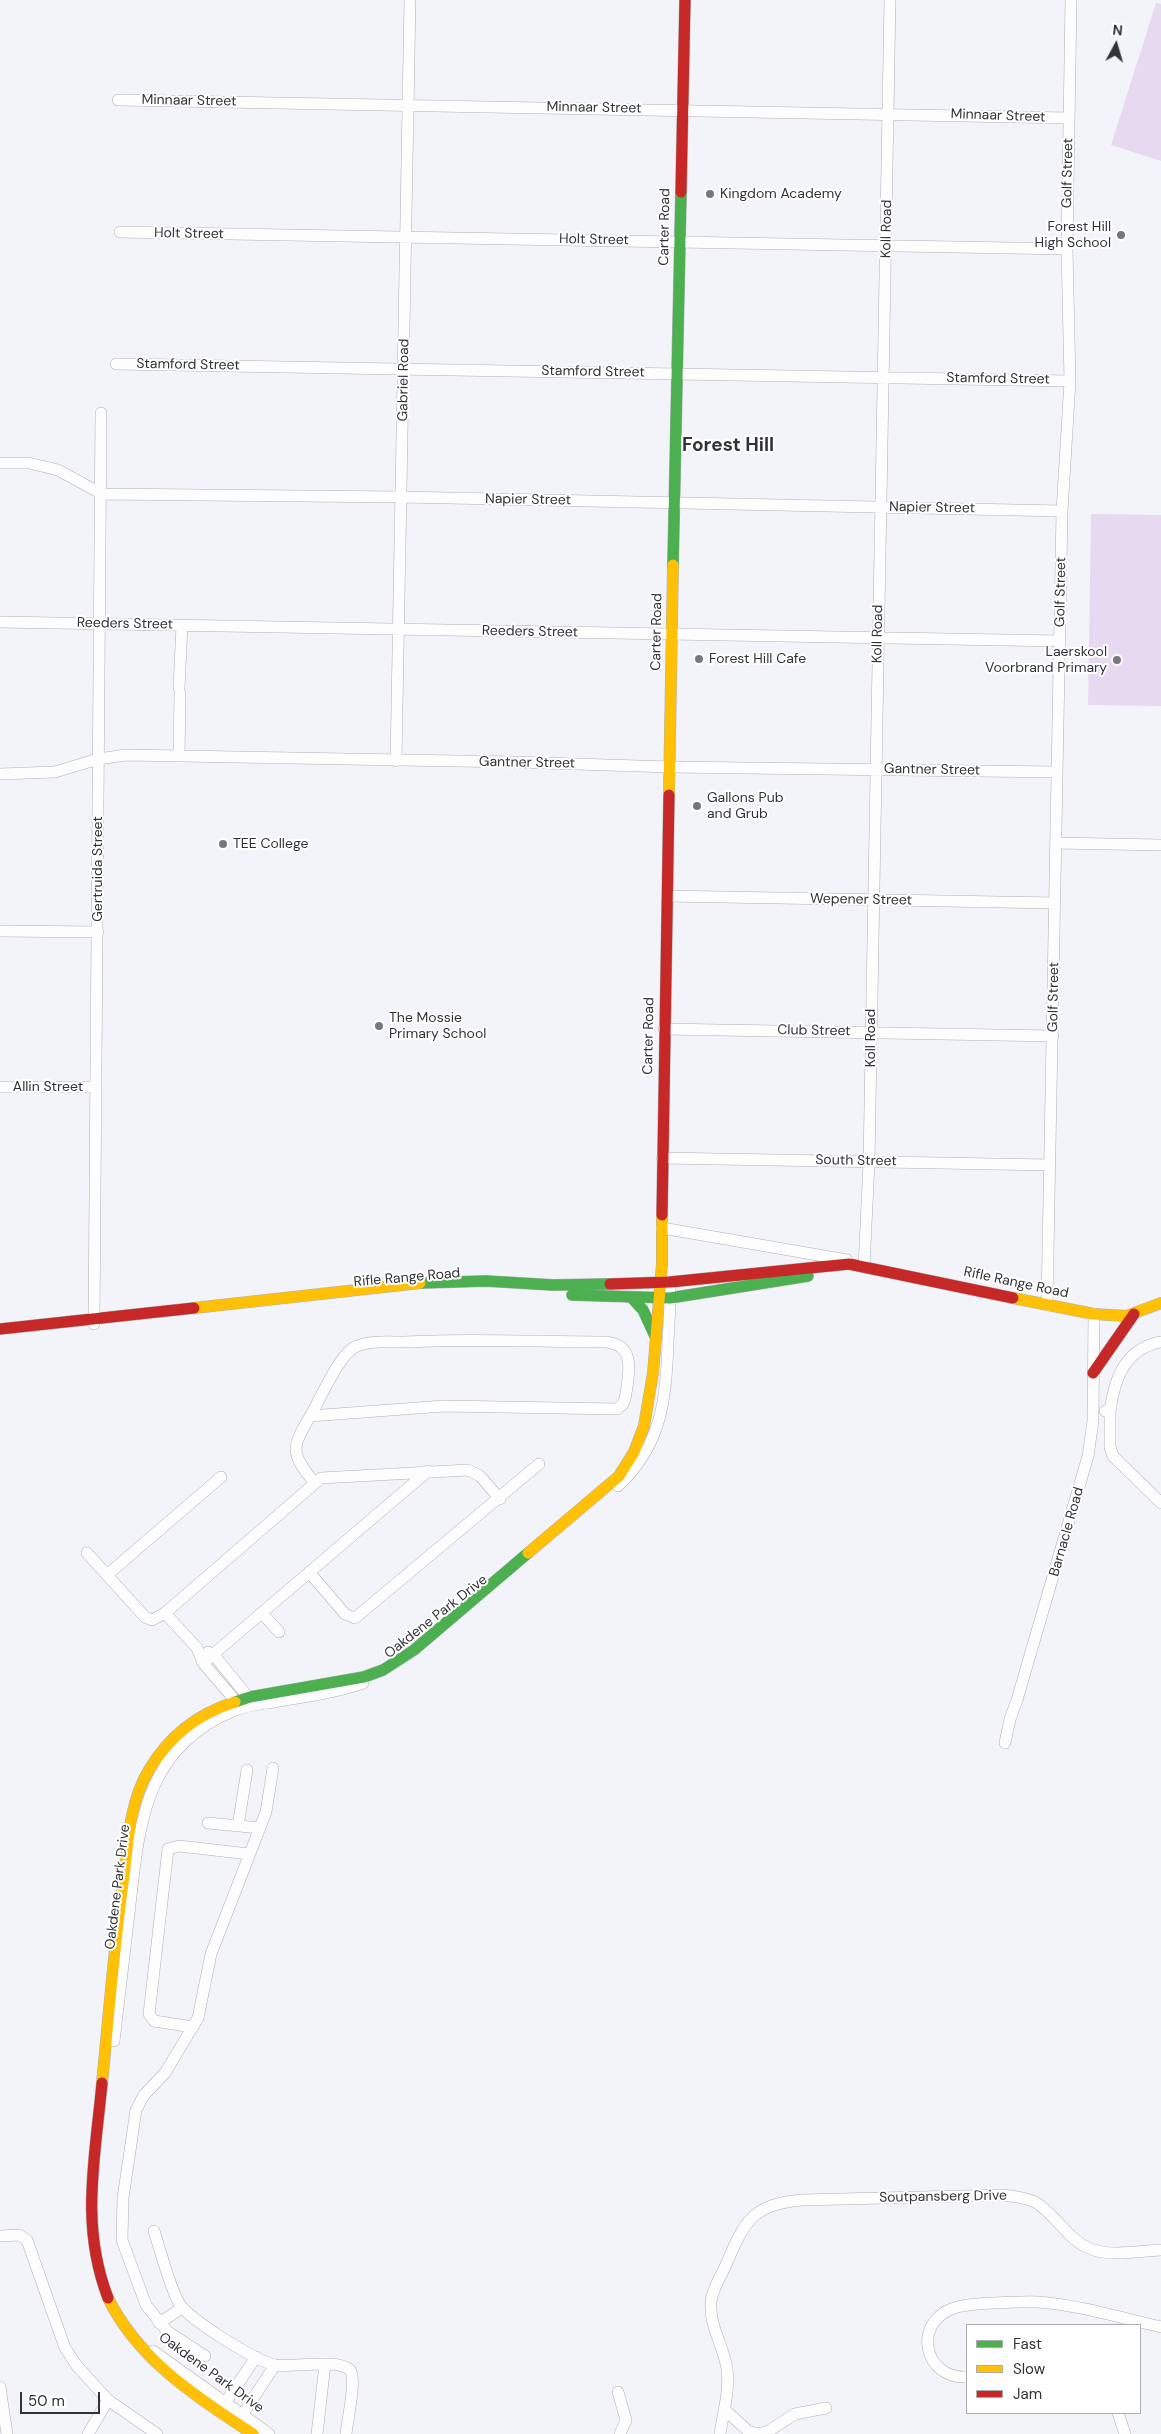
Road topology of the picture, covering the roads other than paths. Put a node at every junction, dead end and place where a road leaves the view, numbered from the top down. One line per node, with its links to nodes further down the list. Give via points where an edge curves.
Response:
1 (410, 0): 6 (street, Gabriel Road)
2 (685, 0): 7 (street, Carter Road)
3 (890, 0): 8 (street, Koll Road)
4 (1071, 0): 9 (street, Golf Street)
5 (118, 100): 6 (street, Minnaar Street)
6 (407, 105): 7 (street, Minnaar Street); 11 (street, Gabriel Road)
7 (682, 110): 8 (street, Minnaar Street); 12 (street, Carter Road)
8 (889, 114): 9 (street, Minnaar Street); 13 (street, Koll Road)
9 (1069, 118): 14 (street, Golf Street)
10 (120, 232): 11 (street, Holt Street)
11 (405, 238): 12 (street, Holt Street); 16 (street, Gabriel Road)
12 (680, 242): 13 (street, Holt Street); 17 (street, Carter Road)
13 (887, 246): 14 (street, Holt Street); 18 (street, Koll Road)
14 (1067, 248): 19 (street, Golf Street)
15 (116, 364): 16 (street, Stamford Street)
16 (404, 368): 17 (street, Stamford Street); 23 (street, Gabriel Road)
17 (678, 374): 18 (street, Stamford Street); 24 (street, Carter Road)
18 (884, 377): 19 (street, Stamford Street); 25 (street, Koll Road)
19 (1070, 381): 26 (street, Golf Street)
20 (101, 413): 22 (street, Gertruida Street)
21 (0, 463): 22 (street, Napier Street, via 29,463 58,470)
22 (102, 494): 23 (street, Napier Street); 28 (street, Gertruida Street)
23 (402, 497): 24 (street, Napier Street); 30 (street, Gabriel Road)
24 (674, 503): 25 (street, Napier Street); 31 (street, Carter Road)
25 (880, 507): 26 (street, Napier Street); 32 (street, Koll Road)
26 (1062, 511): 33 (street, Golf Street)
27 (0, 622): 28 (street, Reeders Street)
28 (101, 624): 29 (street, Reeders Street); 35 (street, Gertruida Street)
29 (182, 625): 30 (street, Reeders Street); 34 (street)
30 (398, 629): 31 (street, Reeders Street); 36 (street, Gabriel Road)
31 (672, 636): 32 (street, Reeders Street); 37 (street, Carter Road)
32 (878, 637): 33 (street, Reeders Street); 38 (street, Koll Road)
33 (1060, 641): 39 (street, Golf Street)
34 (179, 756): 35 (street, Gantner Street, via 126,755); 36 (street, Gantner Street)
35 (98, 759): 40 (street, Gantner Street, via 55,772); 47 (street, Gertruida Street)
36 (396, 761): 37 (street, Gantner Street)
37 (670, 767): 38 (street, Gantner Street); 43 (street, Carter Road)
38 (876, 769): 39 (street, Gantner Street); 44 (street, Koll Road)
39 (1057, 772): 41 (street, Golf Street)
40 (0, 774)
41 (1056, 843): 42 (street); 45 (street, Golf Street)
42 (1161, 845)
43 (667, 896): 44 (street, Wepener Street); 48 (street, Carter Road)
44 (873, 900): 45 (street, Wepener Street); 49 (street, Koll Road)
45 (1055, 903): 50 (street, Golf Street)
46 (0, 932): 47 (street)
47 (98, 932): 52 (street, Gertruida Street)
48 (664, 1029): 49 (street, Club Street); 53 (street, Carter Road)
49 (870, 1031): 50 (street, Club Street); 54 (street, Koll Road)
50 (1053, 1036): 55 (street, Golf Street)
51 (0, 1087): 52 (street, Allin Street)
52 (96, 1088): 66 (street, Gertruida Street)
53 (662, 1158): 54 (street, South Street); 56 (street, Carter Road)
54 (869, 1162): 55 (street, South Street); 57 (street, Koll Road)
55 (1050, 1165): 63 (street, Golf Street)
56 (662, 1228): 57 (street, Rifle Range Road); 59 (street, Carter Road)
57 (864, 1265): 58 (street); 63 (street, Rifle Range Road)
58 (844, 1268): 59 (street, Rifle Range Road); 61 (street, Rifle Range Road)
59 (664, 1282): 61 (street, Oakdene Park Drive); 66 (street, Rifle Range Road, via 553,1285 486,1281 424,1283)
60 (632, 1298): 61 (street, Rifle Range Road); 66 (street, Rifle Range Road, via 451,1288); 69 (street, via 643,1310)
61 (665, 1299): 69 (street, Oakdene Park Drive); 75 (street, Oakdene Park Drive, via 666,1388 659,1418)
62 (1161, 1303): 65 (street, Rifle Range Road)
63 (1047, 1305): 64 (street, Rifle Range Road)
64 (1094, 1314): 65 (street, Rifle Range Road); 71 (street, Barnacle Road)
65 (1134, 1314): 71 (street)
66 (94, 1322): 67 (street, Rifle Range Road); 68 (street, Rifle Range Road)
67 (0, 1329)
68 (0, 1338)
69 (657, 1340): 75 (street, Oakdene Park Drive)
70 (1161, 1342): 73 (street, via 1140,1350 1121,1370 1114,1386)
71 (1093, 1373): 72 (street, Barnacle Road)
72 (1093, 1410): 73 (street); 93 (street, Barnacle Road, via 1088,1456)
73 (1110, 1412): 81 (street, via 1112,1456)
74 (310, 1416): 74 (street, via 345,1356 354,1347 365,1344 422,1341 605,1342 619,1344 628,1359 625,1399 617,1409 444,1406); 79 (street, via 296,1441 295,1454)
75 (646, 1440): 91 (street, Oakdene Park Drive, via 618,1476 397,1662 355,1679)
76 (539, 1464): 80 (street)
77 (428, 1472): 79 (street, via 329,1476); 80 (street, via 468,1470 480,1476); 83 (street)
78 (221, 1477): 84 (street)
79 (314, 1482): 85 (street)
80 (500, 1499): 83 (street, via 356,1618 345,1614)
81 (1161, 1503)
82 (87, 1553): 84 (street)
83 (309, 1572): 86 (street)
84 (107, 1575): 85 (street, via 145,1617 152,1620)
85 (166, 1613): 88 (street)
86 (262, 1613): 87 (street); 89 (street)
87 (278, 1632)
88 (197, 1648): 89 (street); 90 (street)
89 (214, 1654): 90 (street); 91 (street)
90 (203, 1663): 92 (street)
91 (252, 1701): 92 (street, Oakdene Park Drive)
92 (238, 1704): 115 (street, Oakdene Park Drive, via 205,1713 176,1734 148,1771 132,1814 118,1923 90,2213 91,2242 100,2276 129,2333 154,2361)
93 (1005, 1743)
94 (273, 1768): 98 (street)
95 (247, 1770): 97 (street)
96 (208, 1823): 97 (street)
97 (238, 1826): 98 (street)
98 (260, 1828): 99 (street)
99 (250, 1854): 100 (street, via 218,1932 206,1972 198,2018); 100 (street, via 180,1846 168,1849 149,2014 160,2023)
100 (193, 2027): 105 (street, via 165,2073 136,2110 125,2189 122,2240 146,2305)
101 (154, 2231): 104 (street)
102 (0, 2236): 114 (street, via 19,2235 27,2240 65,2348)
103 (1161, 2250): 117 (street, Soutpansberg Drive, via 1105,2252 1091,2249 1073,2238 1034,2202 1001,2195 788,2201 761,2210 744,2227 711,2302 712,2320 727,2368)
104 (182, 2308): 105 (street); 108 (street)
105 (159, 2323): 107 (street)
106 (1161, 2326): 111 (street, via 1040,2302 959,2306 934,2321 927,2347 939,2367 951,2375)
107 (205, 2356)
108 (256, 2357): 110 (street); 115 (street)
109 (325, 2364): 110 (street); 126 (street); 127 (street, via 344,2367 351,2372)
110 (275, 2365): 119 (street)
111 (966, 2377)
112 (0, 2388): 121 (street)
113 (618, 2392): 120 (street, via 626,2420)
114 (108, 2400): 122 (street); 123 (street)
115 (222, 2407): 119 (street, Oakdene Park Drive)
116 (826, 2408): 117 (street, via 795,2414 767,2432 757,2434 748,2431)
117 (724, 2409): 128 (street)
118 (1118, 2414): 129 (street)
119 (239, 2419): 124 (street, Oakdene Park Drive); 125 (street, Oakdene Park Drive)
120 (619, 2433)
121 (7, 2434)
122 (88, 2434)
123 (157, 2434)
124 (253, 2434)
125 (269, 2434)
126 (317, 2434)
127 (346, 2434)
128 (720, 2434)
129 (1125, 2434)

